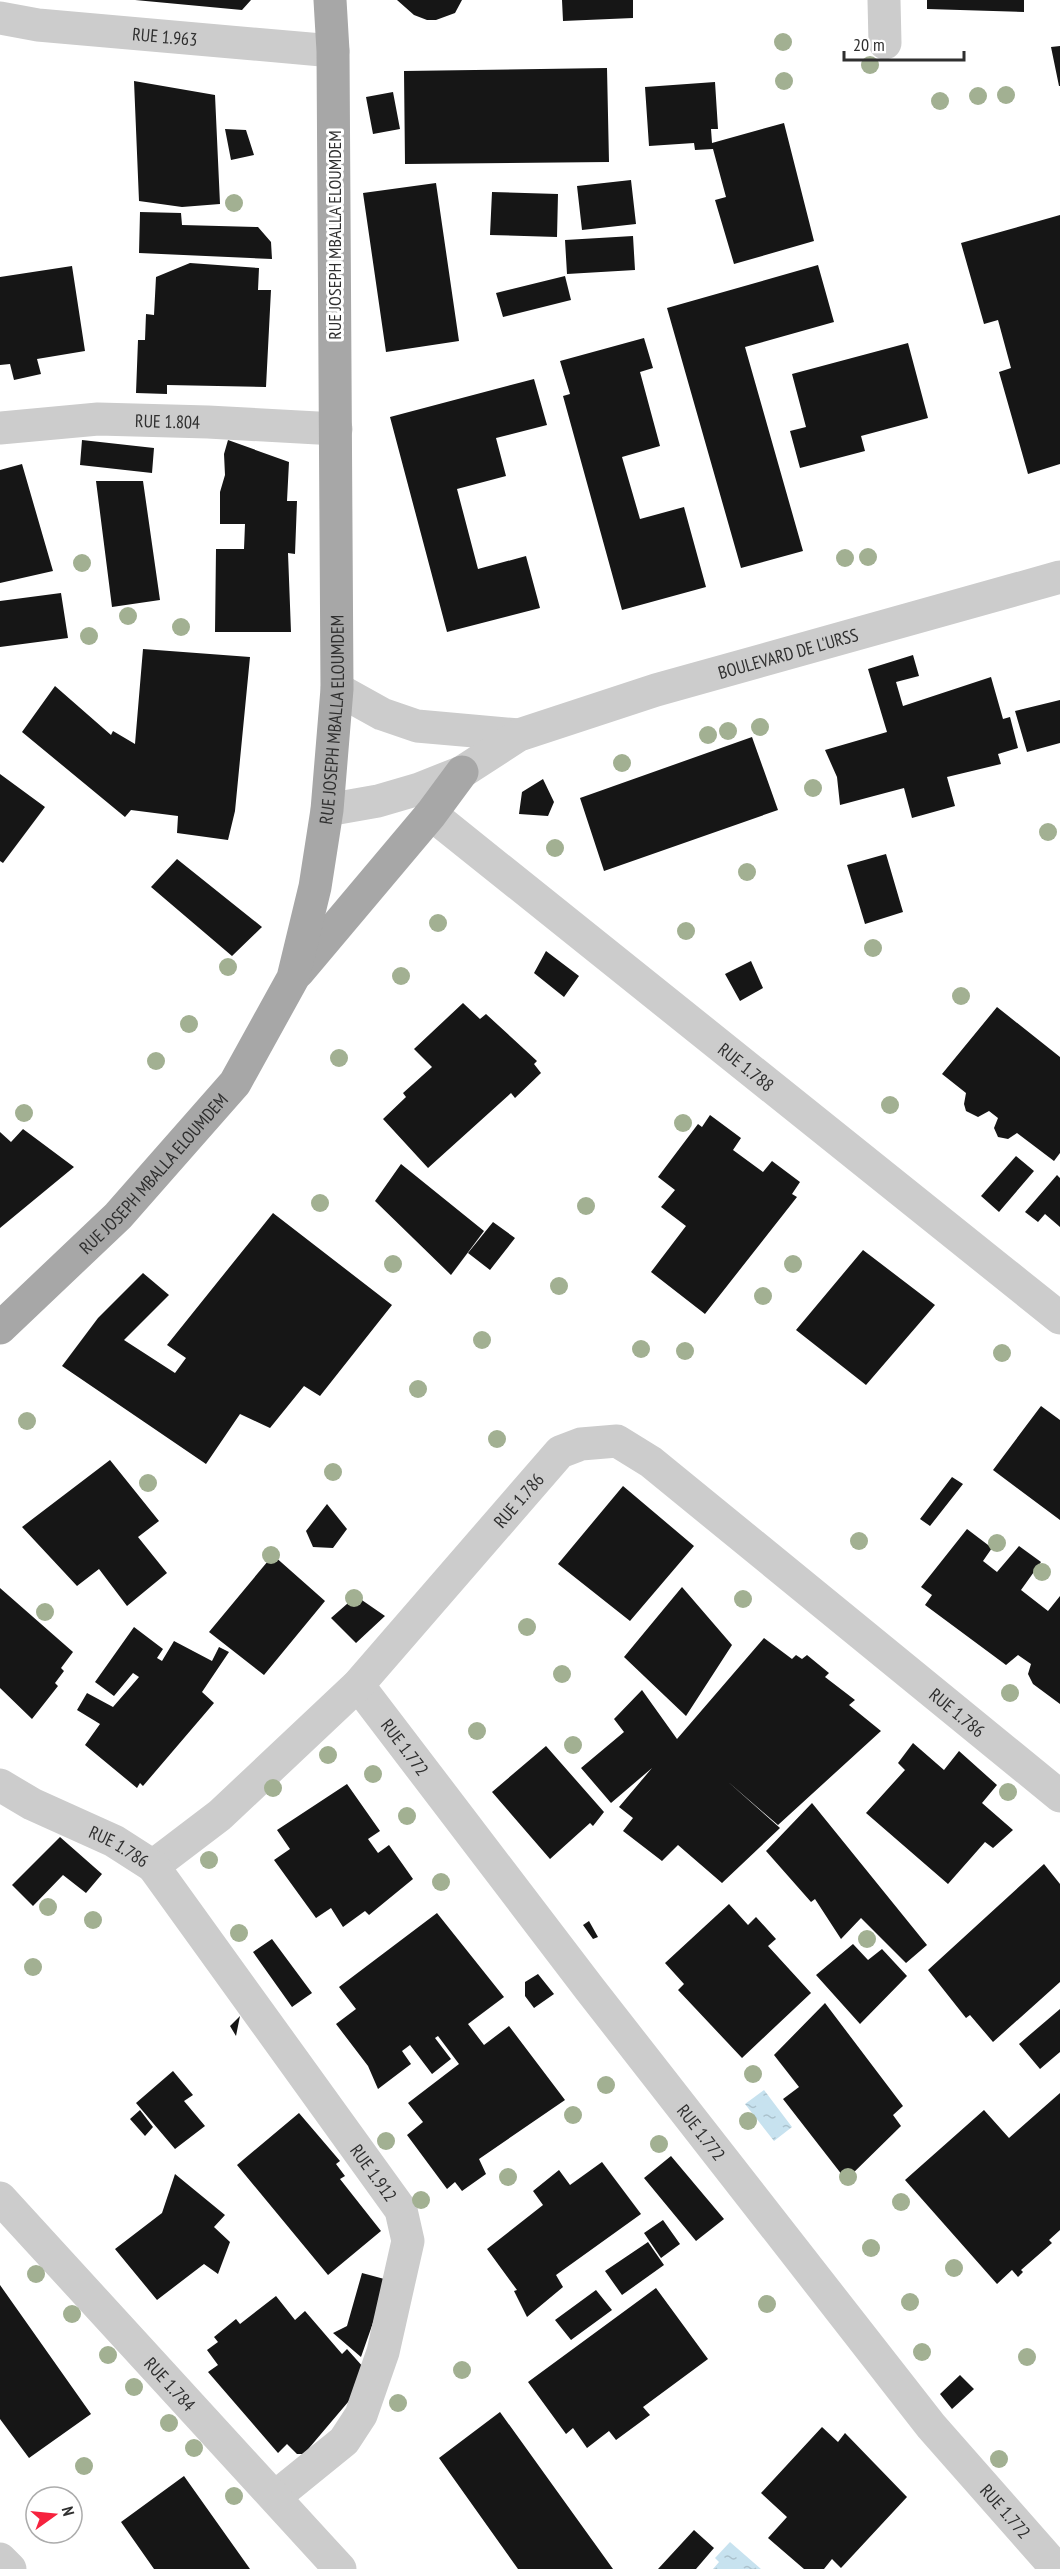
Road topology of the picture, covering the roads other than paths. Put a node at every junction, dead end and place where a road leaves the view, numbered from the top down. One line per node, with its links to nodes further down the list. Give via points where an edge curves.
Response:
1 (330, 0): 5 (main road, RUE JOSEPH MBALLA ELOUMDEM)
2 (884, 0): 4 (street)
3 (0, 18): 5 (street, RUE 1.963, via 38,25)
4 (885, 43)
5 (333, 51): 7 (main road, RUE JOSEPH MBALLA ELOUMDEM)
6 (0, 428): 7 (street, RUE 1.804, via 98,419)
7 (336, 429): 9 (main road, RUE JOSEPH MBALLA ELOUMDEM)
8 (1060, 577): 10 (street, BOULEVARD DE L'URSS, via 656,690)
9 (337, 689): 10 (street, via 382,714 417,726); 12 (main road, RUE JOSEPH MBALLA ELOUMDEM)
10 (519, 735): 11 (street)
11 (462, 772): 12 (street, via 378,801); 13 (main road)
12 (327, 810): 14 (main road, RUE JOSEPH MBALLA ELOUMDEM, via 315,887)
13 (431, 814): 14 (main road); 15 (street, RUE 1.788)
14 (293, 978): 16 (main road, RUE JOSEPH MBALLA ELOUMDEM, via 235,1083 118,1216)
15 (1060, 1318)
16 (0, 1328)
17 (358, 1685): 19 (street, RUE 1.786, via 560,1452 582,1444 617,1441 651,1462); 20 (street, RUE 1.786, via 220,1815); 26 (street, RUE 1.772, via 931,2426)
18 (0, 1785): 20 (street, RUE 1.786, via 114,1841)
19 (1060, 1796)
20 (153, 1866): 22 (street, RUE 1.912, via 401,2210 408,2241 383,2352 361,2415 344,2441)
21 (0, 2199): 22 (street, RUE 1.784)
22 (274, 2497): 25 (street, RUE 1.784)
23 (0, 2559): 24 (street)
24 (10, 2569)
25 (340, 2569)
26 (1057, 2569)

